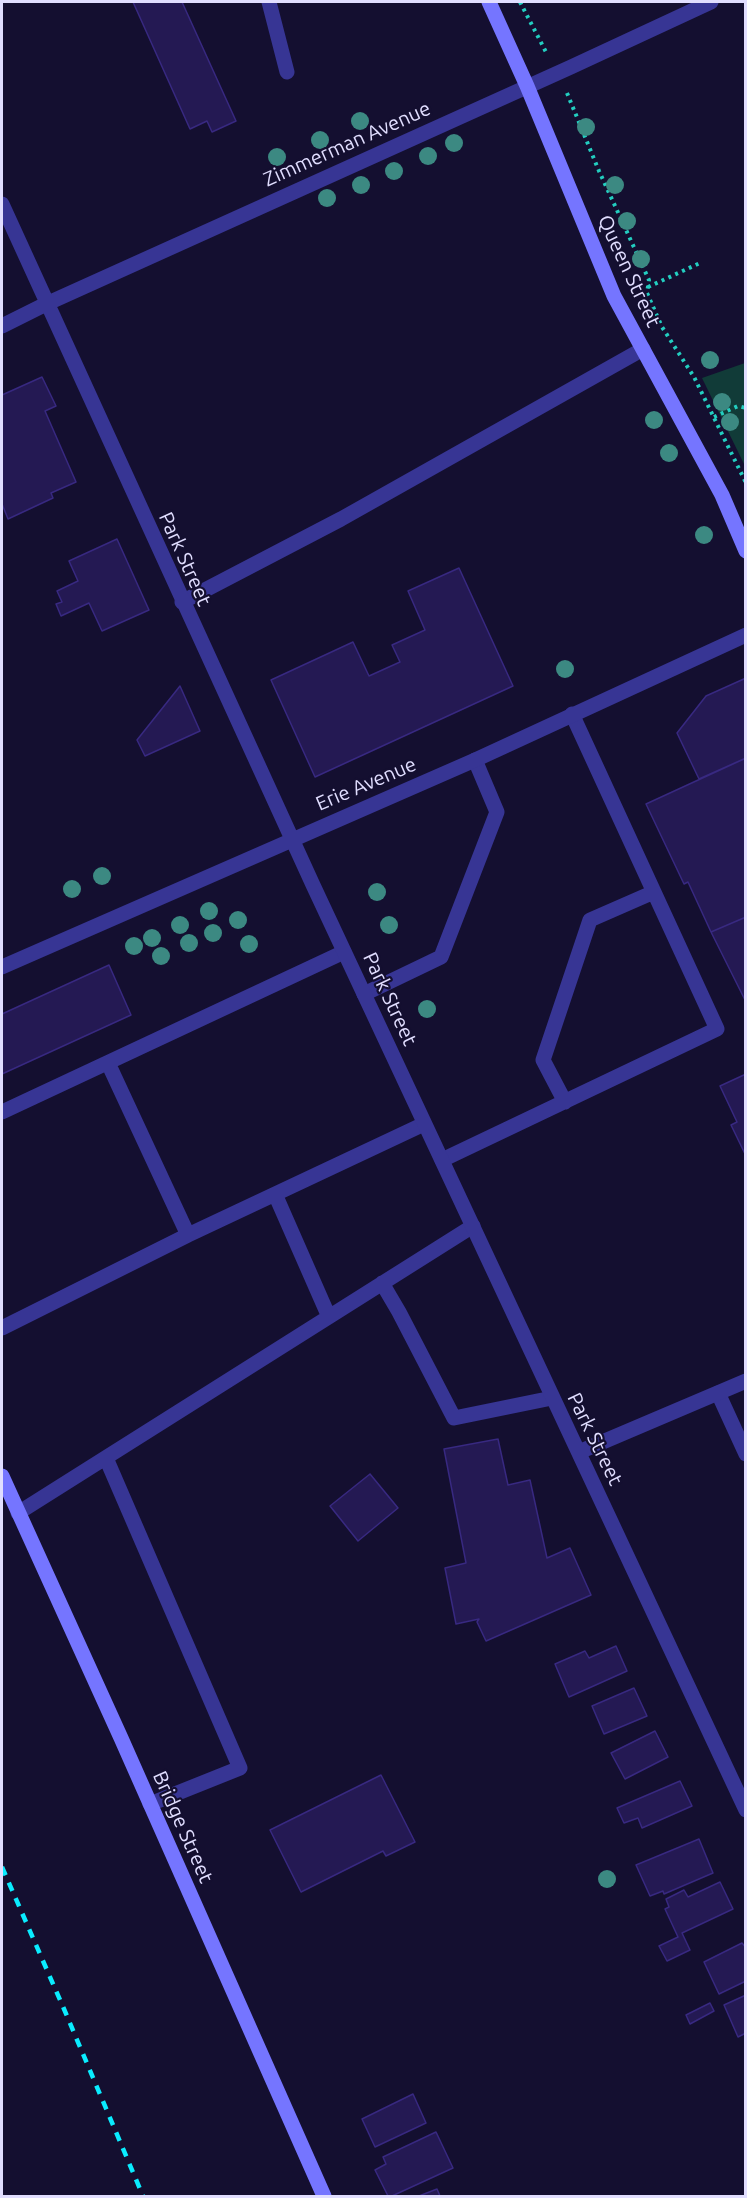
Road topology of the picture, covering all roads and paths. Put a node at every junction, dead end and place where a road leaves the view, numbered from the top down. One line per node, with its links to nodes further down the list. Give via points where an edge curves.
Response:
1 (268, 2): 5 (street)
2 (489, 2): 7 (main road, Queen Street)
3 (520, 2): 6 (path)
4 (711, 2): 6 (street, Zimmerman Avenue)
5 (286, 72)
6 (557, 73): 7 (street, Zimmerman Avenue); 10 (path, via 648,280)
7 (527, 86): 11 (street, Zimmerman Avenue); 13 (main road, Queen Street, via 614,296)
8 (2, 204): 11 (street, Park Street)
9 (700, 263): 10 (path)
10 (647, 287): 15 (path, via 663,327)
11 (46, 304): 12 (street, Zimmerman Avenue); 18 (street, Park Street)
12 (2, 326)
13 (643, 349): 17 (main road, Queen Street, via 722,495); 18 (street, via 341,519)
14 (746, 408): 15 (path, via 738,406)
15 (714, 417): 16 (path)
16 (746, 483)
17 (746, 551)
18 (182, 602): 22 (street, Park Street)
19 (746, 635): 20 (street, Erie Avenue)
20 (572, 714): 21 (street, Erie Avenue); 23 (street)
21 (475, 760): 22 (street, Erie Avenue); 26 (street, via 497,812 441,957)
22 (291, 839): 24 (street, Park Street); 25 (street, Erie Avenue)
23 (654, 892): 28 (street, via 590,920 543,1060); 28 (street, via 717,1029)
24 (344, 952): 26 (street, Park Street); 27 (street)
25 (2, 967)
26 (364, 994): 30 (street, Park Street)
27 (108, 1062): 29 (street); 34 (street)
28 (565, 1102): 31 (street)
29 (2, 1112)
30 (424, 1124): 31 (street, Park Street); 32 (street)
31 (442, 1160): 33 (street, Park Street)
32 (275, 1194): 34 (street); 36 (street)
33 (473, 1226): 35 (street); 40 (street, Park Street)
34 (188, 1235): 37 (street)
35 (381, 1283): 36 (street); 40 (street, via 454,1418)
36 (329, 1317): 43 (street)
37 (2, 1328)
38 (746, 1381): 39 (street)
39 (718, 1393): 41 (street); 42 (street)
40 (552, 1398): 41 (street, Park Street)
41 (579, 1452): 47 (street, Park Street)
42 (746, 1454)
43 (106, 1458): 45 (street); 46 (street, via 240,1768)
44 (2, 1476): 45 (main road, Bridge Street)
45 (18, 1513): 46 (main road, Bridge Street)
46 (150, 1804): 48 (main road, Bridge Street)
47 (746, 1810)
48 (324, 2196)

